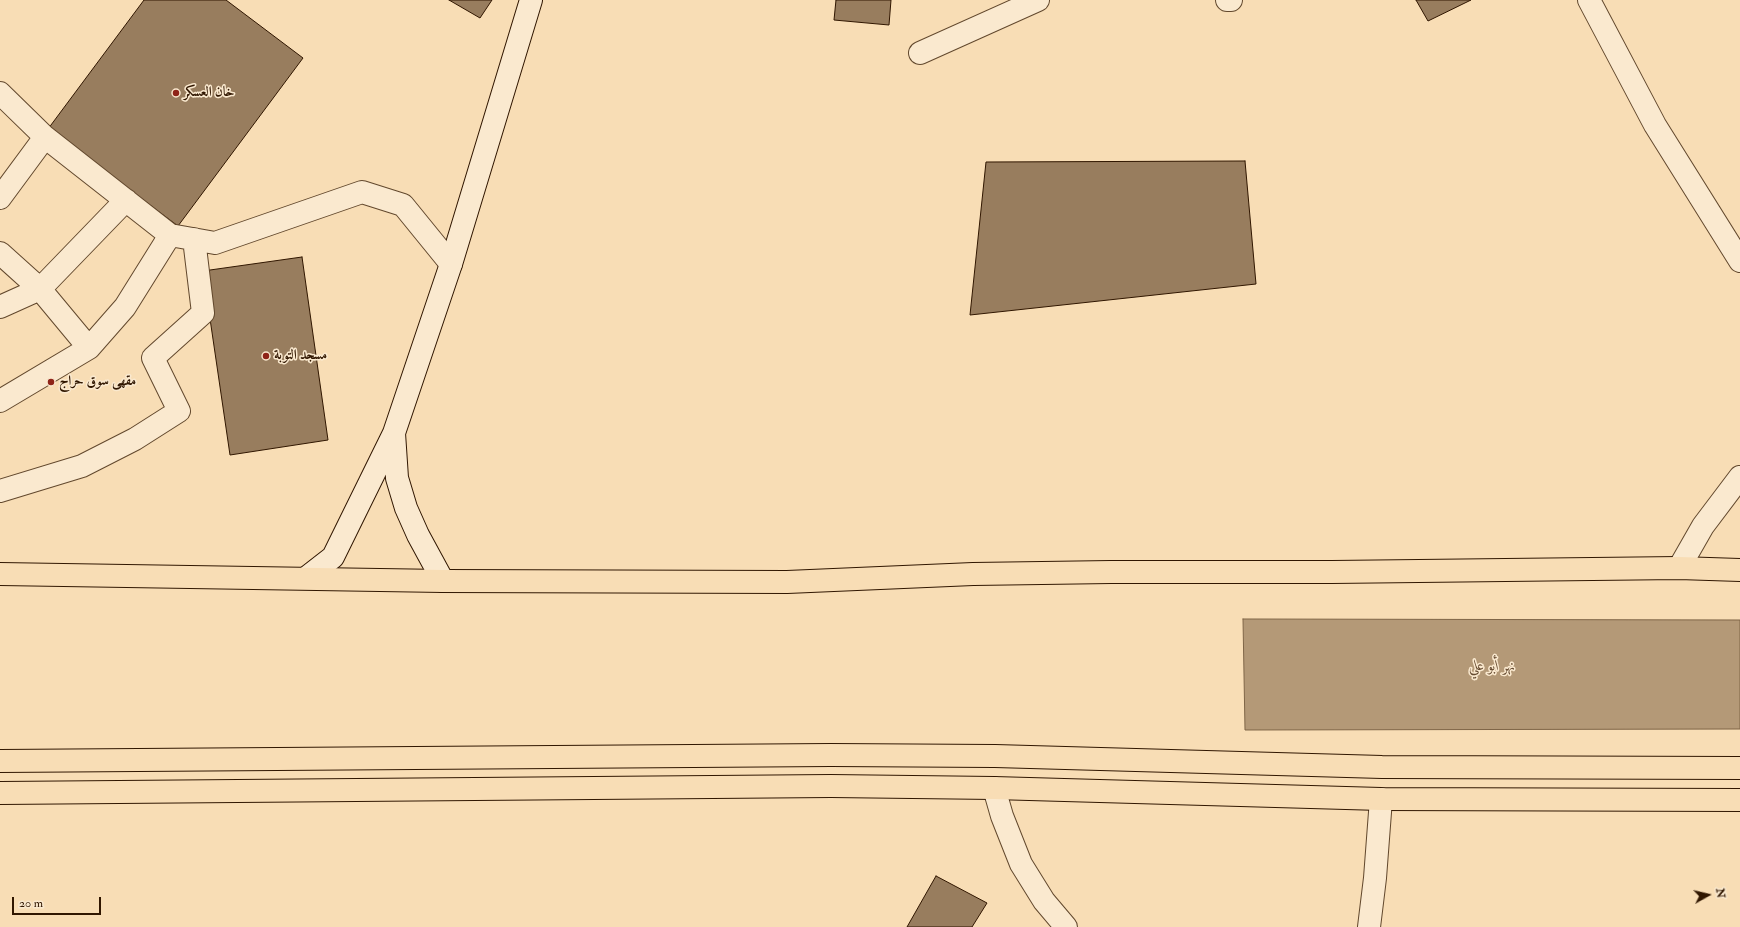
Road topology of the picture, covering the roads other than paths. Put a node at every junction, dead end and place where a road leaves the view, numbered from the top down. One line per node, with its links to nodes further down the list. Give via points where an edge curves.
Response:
1 (531, 0): 15 (street)
2 (1038, 0): 6 (street)
3 (1227, 0): 4 (street)
4 (1231, 0)
5 (1589, 0): 14 (street, via 1655,125)
6 (920, 53)
7 (0, 93): 8 (street)
8 (45, 137): 9 (street); 10 (street)
9 (0, 198)
10 (126, 200): 11 (street); 16 (street)
11 (170, 235): 12 (street); 18 (street, via 125,307)
12 (194, 239): 15 (street, via 215,243 362,192 402,205); 22 (street, via 203,313 153,358 179,411 135,439 82,466)
13 (0, 253): 16 (street)
14 (1740, 261)
15 (451, 264): 20 (street)
16 (40, 289): 17 (street); 18 (street)
17 (0, 307)
18 (89, 348): 19 (street)
19 (0, 402)
20 (394, 433): 26 (street, via 333,557); 27 (street, via 397,478 406,508)
21 (1740, 477): 23 (street, via 1703,526)
22 (0, 490)
23 (1679, 568): 24 (main road); 27 (main road, via 973,574 787,582)
24 (1740, 570)
25 (0, 574): 26 (main road)
26 (306, 578): 27 (main road)
27 (443, 581)
28 (0, 761): 29 (main road, via 831,755 995,756 1382,767)
29 (1740, 768)
30 (994, 788): 31 (main road, via 831,786); 32 (main road); 34 (street, via 1021,864 1044,901)
31 (0, 793)
32 (1381, 799): 33 (main road); 35 (street)
33 (1740, 800)
34 (1066, 927)
35 (1369, 927)

